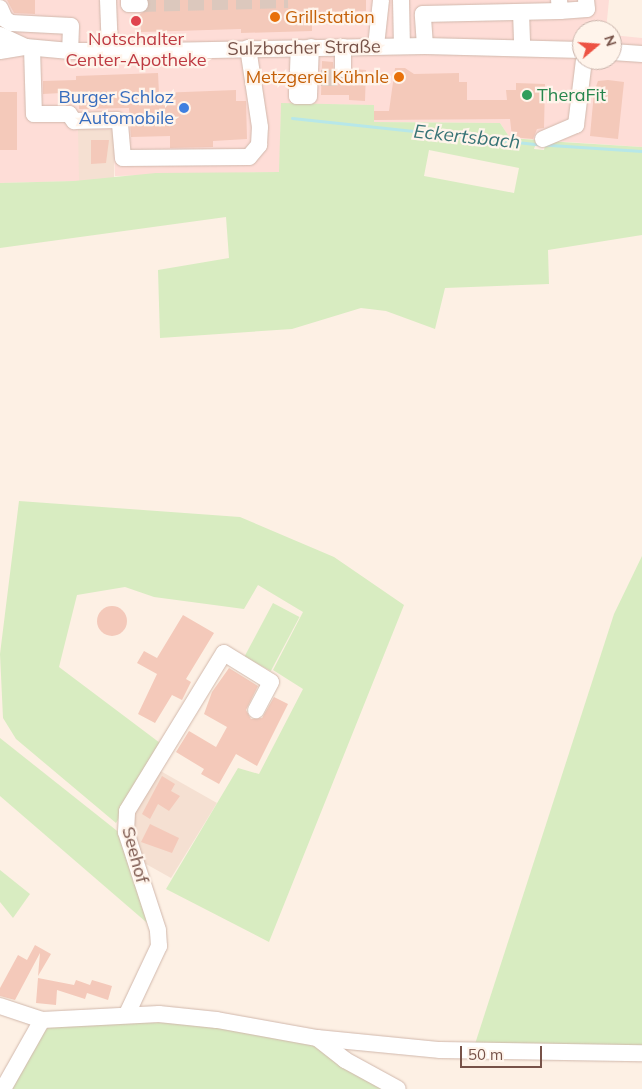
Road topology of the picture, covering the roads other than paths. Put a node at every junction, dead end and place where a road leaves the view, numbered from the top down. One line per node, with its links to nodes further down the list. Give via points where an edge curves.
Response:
1 (101, 0): 21 (street)
2 (108, 0): 21 (street)
3 (401, 0): 11 (street)
4 (586, 0): 6 (street, via 586,9)
5 (374, 1): 10 (street)
6 (559, 5): 12 (street, via 453,9 423,14)
7 (0, 8): 20 (street, via 5,19 17,24 70,24)
8 (521, 12): 16 (street)
9 (0, 35): 13 (street, Sulzbacher Straße)
10 (376, 46): 11 (street, Sulzbacher Straße); 15 (street, Sulzbacher Straße)
11 (402, 46): 12 (street, Sulzbacher Straße)
12 (425, 46): 16 (street, Sulzbacher Straße)
13 (29, 47): 17 (street, via 34,114 69,114 74,121 117,120 122,158 249,157 259,145 260,128); 19 (street, Sulzbacher Straße); 20 (street, Sulzbacher Straße)
14 (305, 47): 15 (street, Sulzbacher Straße); 17 (street, Sulzbacher Straße); 26 (street, via 310,75 309,96 297,96)
15 (343, 47): 24 (street)
16 (522, 47): 18 (street, Sulzbacher Straße)
17 (248, 48): 21 (street, Sulzbacher Straße)
18 (572, 50)
19 (0, 51)
20 (70, 51): 21 (street, Sulzbacher Straße)
21 (106, 51)
22 (622, 53): 23 (street)
23 (642, 54)
24 (343, 69)
25 (583, 70): 27 (street, via 576,125)
26 (297, 90)
27 (543, 139)
28 (256, 710): 30 (street, Seehof, via 271,682 224,653 127,811 126,832 158,930 159,946)
29 (0, 1006): 31 (street)
30 (126, 1014): 31 (street); 32 (street, via 216,1020)
31 (42, 1020): 34 (street)
32 (317, 1038): 33 (street, via 440,1050); 35 (street, via 345,1060)
33 (642, 1053)
34 (3, 1089)
35 (398, 1089)

